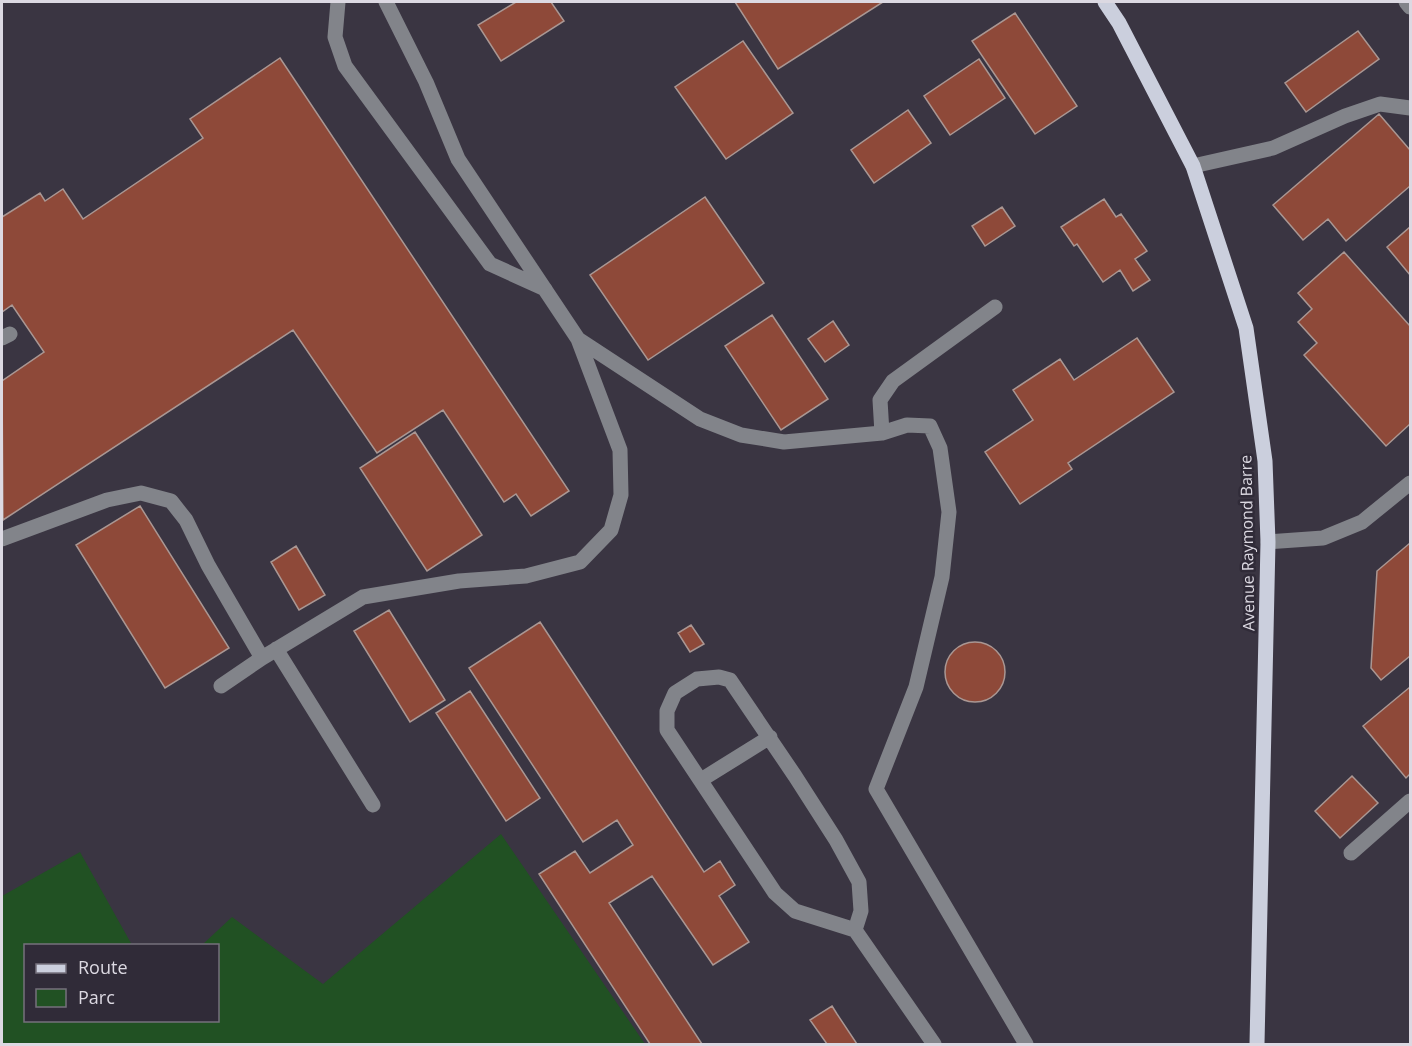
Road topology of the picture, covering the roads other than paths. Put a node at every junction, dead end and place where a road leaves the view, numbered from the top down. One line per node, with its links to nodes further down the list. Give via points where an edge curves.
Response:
1 (338, 2): 8 (lane, via 335,37 345,66 490,264)
2 (386, 2): 8 (lane, via 426,82 458,159)
3 (1105, 2): 7 (main road, Avenue Raymond Barre)
4 (1406, 2): 5 (lane)
5 (1410, 7)
6 (1410, 108): 7 (lane, via 1380,104 1273,148)
7 (1193, 166): 14 (main road, Avenue Raymond Barre, via 1246,328 1265,461)
8 (545, 289): 10 (lane)
9 (995, 307): 11 (lane, via 893,381 880,400)
10 (578, 339): 11 (lane, via 700,419 741,435 784,442); 15 (lane, via 620,450 621,495 611,530 580,562 526,576 459,581 363,597)
11 (882, 433): 25 (lane, via 907,425 930,426 940,448 949,512 942,577 916,687 876,789)
12 (1410, 483): 14 (lane, via 1362,522 1323,537)
13 (2, 539): 16 (lane, via 107,500 141,493 171,501 186,520)
14 (1268, 542): 26 (main road, Avenue Raymond Barre)
15 (276, 649): 16 (lane); 21 (lane)
16 (262, 658): 17 (lane)
17 (221, 686)
18 (770, 737): 19 (lane); 19 (lane, via 730,680 719,676 697,679 675,693 667,711 667,730); 23 (lane, via 859,882 861,911)
19 (701, 780): 23 (lane, via 775,893 795,911)
20 (1410, 801): 22 (lane)
21 (374, 805)
22 (1350, 853)
23 (855, 930): 24 (lane)
24 (934, 1044)
25 (1026, 1044)
26 (1257, 1044)

